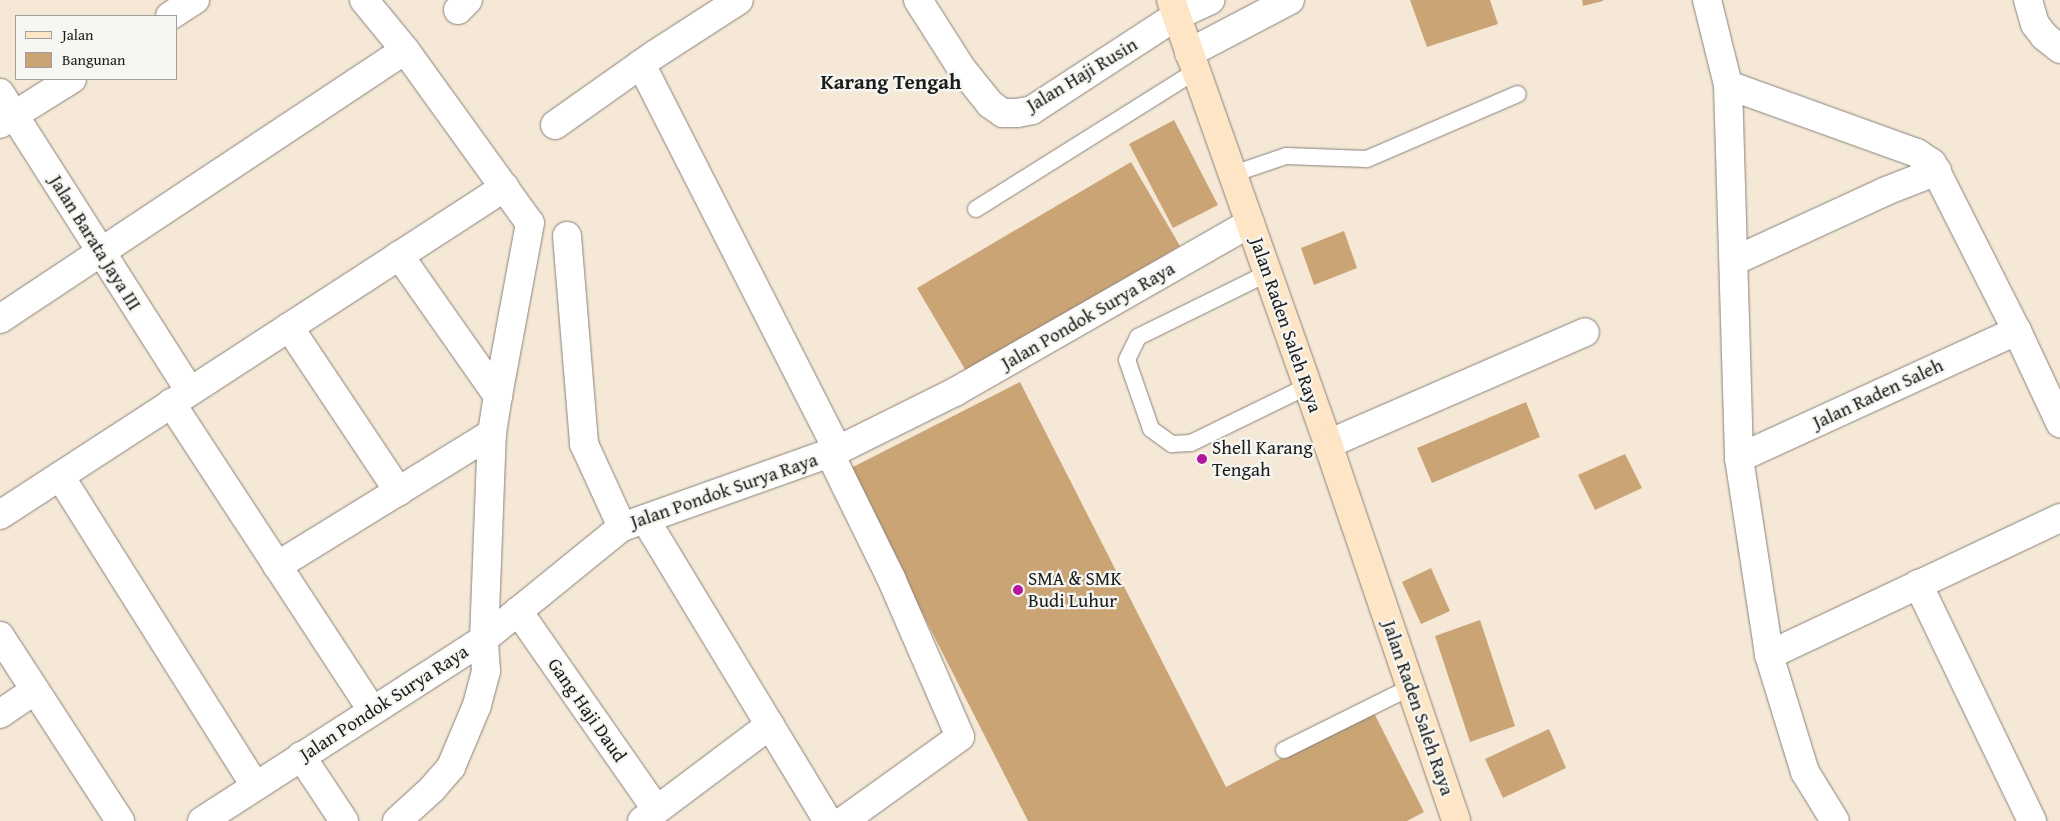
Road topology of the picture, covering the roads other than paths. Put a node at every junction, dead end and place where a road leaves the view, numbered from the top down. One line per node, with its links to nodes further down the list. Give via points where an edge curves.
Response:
1 (196, 0): 10 (street)
2 (364, 0): 12 (street)
3 (739, 0): 14 (street)
4 (918, 0): 9 (street, Jalan Haji Rusin, via 962,69 990,104 1003,113 1032,110)
5 (1210, 0): 9 (street)
6 (1290, 0): 13 (street)
7 (1707, 0): 16 (street)
8 (2028, 0): 11 (street, via 2035,24)
9 (1173, 8): 13 (main road, Jalan Raden Saleh Raya)
10 (172, 15)
11 (2060, 49)
12 (405, 50): 22 (street); 26 (street)
13 (1193, 62): 21 (main road, Jalan Raden Saleh Raya); 23 (lane)
14 (641, 64): 19 (street); 40 (street)
15 (70, 80): 18 (street)
16 (1728, 85): 20 (street, via 1917,153 1926,157); 28 (street)
17 (1518, 94): 21 (lane, via 1367,158 1286,156)
18 (5, 111): 26 (street, Jalan Barata Jaya III)
19 (554, 125)
20 (1937, 171): 28 (street); 32 (street)
21 (1233, 174): 24 (main road, Jalan Raden Saleh Raya)
22 (505, 187): 27 (street); 35 (street, via 530,223)
23 (976, 209)
24 (1250, 223): 29 (main road, Jalan Raden Saleh Raya); 40 (street, Jalan Pondok Surya Raya, via 955,392)
25 (568, 236): 46 (street, via 584,444)
26 (101, 252): 30 (street); 36 (street, Jalan Barata Jaya III)
27 (398, 256): 31 (street); 35 (street)
28 (1734, 261): 41 (street)
29 (1268, 273): 34 (main road, Jalan Raden Saleh Raya); 34 (lane, via 1138,336 1127,360 1151,429 1172,444 1191,442)
30 (0, 319)
31 (288, 327): 36 (street); 43 (street)
32 (2017, 331): 37 (street); 41 (street, Jalan Raden Saleh)
33 (1585, 332): 39 (street)
34 (1308, 386): 39 (main road, Jalan Raden Saleh Raya)
35 (498, 396): 38 (street)
36 (181, 397): 42 (street); 47 (street, Jalan Barata Jaya III)
37 (2060, 423)
38 (492, 433): 43 (street); 51 (street)
39 (1328, 444): 53 (main road, Jalan Raden Saleh Raya)
40 (834, 452): 46 (street, Jalan Pondok Surya Raya); 67 (street, via 960,737)
41 (1739, 458): 52 (street)
42 (60, 476): 44 (street); 60 (street)
43 (399, 492): 47 (street)
44 (0, 514)
45 (2060, 518): 48 (street)
46 (634, 523): 49 (street, Jalan Pondok Surya Raya); 57 (street)
47 (277, 566): 55 (street, Jalan Barata Jaya III)
48 (1918, 584): 52 (street); 70 (street)
49 (518, 611): 51 (street, Jalan Pondok Surya Raya); 61 (street, Gang Haji Daud)
50 (0, 636): 54 (street)
51 (484, 639): 55 (street, Jalan Pondok Surya Raya); 65 (street, via 486,671 477,705 451,767)
52 (1769, 655): 69 (street, via 1805,772)
53 (1411, 687): 58 (lane); 68 (main road, Jalan Raden Saleh Raya)
54 (35, 690): 56 (street); 62 (street)
55 (372, 710): 59 (street, Jalan Pondok Surya Raya)
56 (0, 714)
57 (770, 725): 61 (street); 66 (street)
58 (1284, 750)
59 (301, 756): 60 (street, Jalan Pondok Surya Raya); 64 (street)
60 (255, 786): 63 (street, Jalan Pondok Surya Raya)
61 (649, 815)
62 (120, 821)
63 (202, 821)
64 (344, 821)
65 (398, 821)
66 (828, 821)
67 (843, 821)
68 (1456, 821)
69 (1835, 821)
70 (2032, 821)

